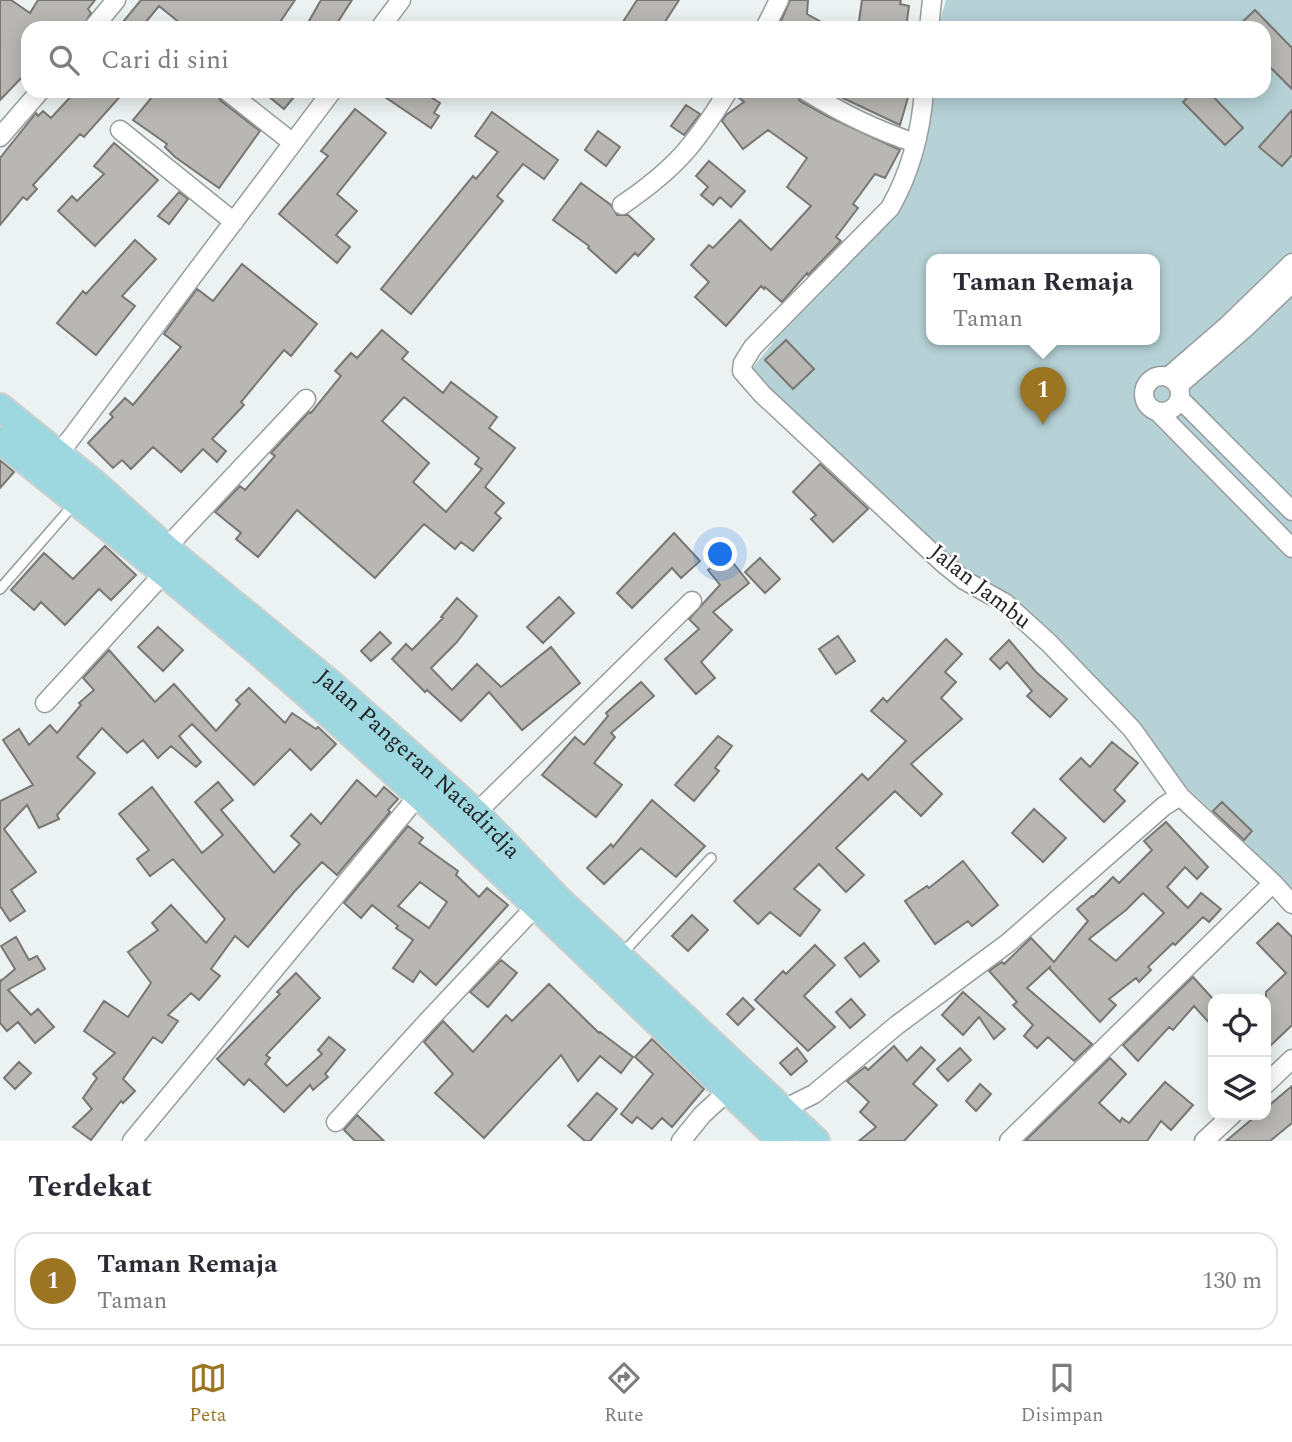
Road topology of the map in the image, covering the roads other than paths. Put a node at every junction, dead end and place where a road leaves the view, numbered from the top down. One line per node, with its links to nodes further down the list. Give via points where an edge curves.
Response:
1 (117, 0): 5 (street)
2 (401, 0): 6 (street)
3 (779, 0): 7 (street)
4 (932, 0): 8 (street)
5 (99, 21)
6 (385, 21)
7 (768, 21)
8 (930, 21)
9 (34, 98): 16 (street)
10 (236, 98): 17 (street)
11 (327, 98): 17 (street)
12 (724, 98): 19 (street, via 684,155)
13 (818, 98): 18 (street, via 879,131)
14 (923, 98): 18 (street)
15 (120, 130): 20 (street)
16 (0, 137)
17 (293, 143): 20 (street)
18 (915, 143): 37 (street, Jalan Jambu, via 890,208 753,347 742,371 943,563 1005,603 1049,643 1132,729)
19 (622, 205)
20 (234, 222): 28 (street)
21 (1292, 263): 23 (street, via 1228,325)
22 (1292, 283): 23 (street)
23 (1175, 387): 26 (street, via 1172,409); 26 (street, via 1154,378 1145,388 1146,402); 30 (street)
24 (306, 399): 32 (street)
25 (0, 407): 28 (main road, Jalan Pangeran Natadirdja)
26 (1157, 411): 31 (street)
27 (0, 440): 29 (main road, Jalan Pangeran Natadirdja)
28 (59, 454): 32 (main road, Jalan Pangeran Natadirdja)
29 (76, 501): 32 (main road, Jalan Pangeran Natadirdja); 33 (lane)
30 (1292, 511)
31 (1292, 548)
32 (165, 560): 35 (street); 36 (main road, Jalan Pangeran Natadirdja, via 326,711)
33 (0, 589)
34 (692, 601): 38 (street)
35 (45, 703)
36 (427, 787): 38 (main road, Jalan Pangeran Natadirdja); 42 (main road, Jalan Pangeran Natadirdja); 50 (street)
37 (1180, 796): 40 (street, Jalan Jambu); 47 (street, via 1008,943 814,1094)
38 (476, 813): 43 (main road, Jalan Pangeran Natadirdja)
39 (711, 858): 43 (lane)
40 (1273, 883): 41 (street, Jalan Jambu); 54 (street)
41 (1292, 904)
42 (536, 906): 46 (main road, Jalan Pangeran Natadirdja); 49 (street)
43 (619, 957): 47 (main road, Jalan Pangeran Natadirdja)
44 (1292, 1059): 45 (street)
45 (1271, 1079)
46 (728, 1091): 51 (street); 52 (main road, Jalan Pangeran Natadirdja)
47 (782, 1110): 53 (main road, Jalan Pangeran Natadirdja)
48 (1227, 1120): 55 (street)
49 (336, 1122)
50 (132, 1141)
51 (681, 1141)
52 (780, 1141)
53 (816, 1141)
54 (1009, 1141)
55 (1204, 1141)

